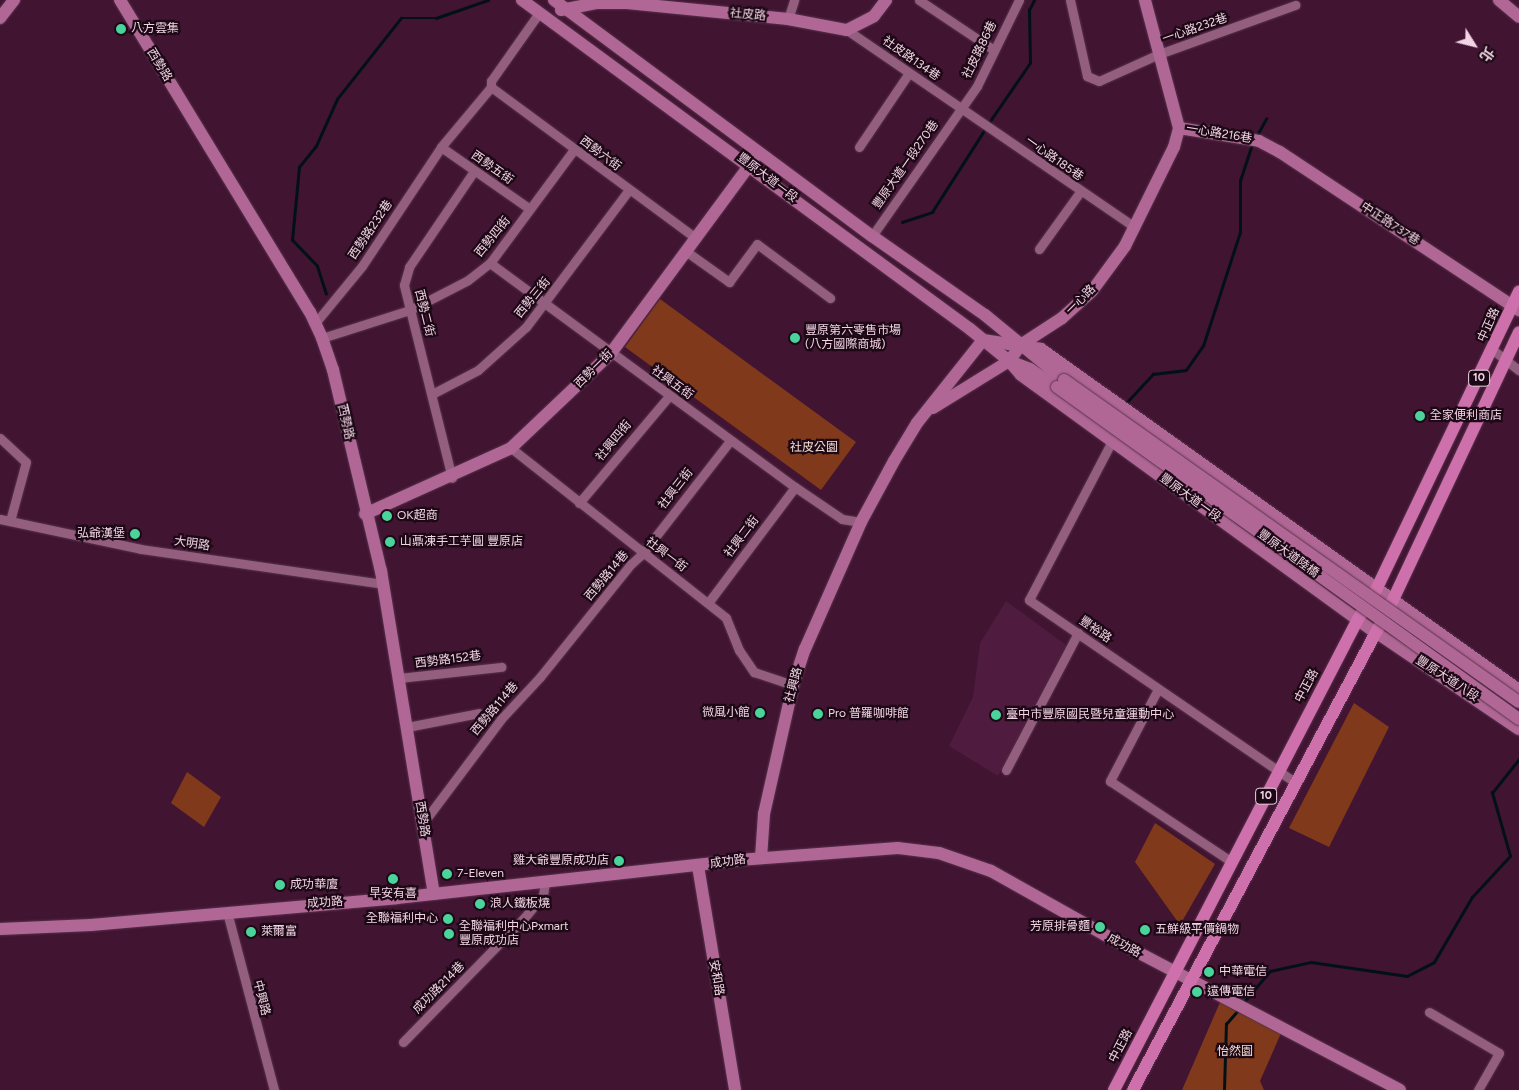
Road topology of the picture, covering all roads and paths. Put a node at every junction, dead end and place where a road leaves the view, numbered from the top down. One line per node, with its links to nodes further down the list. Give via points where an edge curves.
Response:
1 (14, 0): 16 (street)
2 (120, 0): 46 (street, 西勢路)
3 (522, 0): 14 (street, 豐原大道一段)
4 (554, 0): 13 (street, 豐原大道一段)
5 (794, 0): 17 (street)
6 (886, 0): 18 (street, via 874,16)
7 (919, 0): 19 (street)
8 (1019, 0): 19 (street, 社皮路86巷)
9 (1070, 0): 20 (street, 一心路232巷, via 1087,76 1092,80)
10 (1145, 0): 20 (street)
11 (1499, 0): 15 (street)
12 (1295, 5): 20 (street, 一心路232巷)
13 (566, 9): 14 (street, 社皮路); 17 (street, 社皮路, via 597,3 627,3); 29 (street, 豐原大道一段)
14 (539, 12): 22 (street, 西勢路232巷, via 491,81); 30 (street, 豐原大道一段)
15 (1519, 16)
16 (0, 18)
17 (788, 19): 18 (street, 社皮路)
18 (848, 30): 21 (street, 社皮路134巷)
19 (994, 50): 23 (street, 社皮路86巷, via 977,86)
20 (1159, 54): 24 (street)
21 (909, 73): 23 (street, 社皮路134巷); 27 (street)
22 (491, 87): 26 (street, 西勢路232巷); 28 (street, 西勢六街)
23 (961, 109): 33 (street, 一心路185巷); 36 (street, 豐原大道一段270巷)
24 (1179, 128): 25 (street, 一心路216巷); 35 (street, 一心路, via 1174,147)
25 (1259, 141): 44 (street, 中正路737巷, via 1290,158)
26 (440, 147): 31 (street, 西勢五街); 46 (street, 西勢路232巷, via 362,266)
27 (859, 147)
28 (573, 150): 32 (street, 西勢六街); 34 (street, 西勢四街)
29 (760, 151): 30 (street, 西勢一街); 36 (street, 豐原大道一段)
30 (750, 165): 37 (street, 西勢一街); 49 (street, 豐原大道一段)
31 (474, 171): 34 (street, 西勢五街); 45 (street, 西勢二街, via 409,267 404,285)
32 (628, 191): 37 (street, 西勢六街); 43 (street, 西勢三街)
33 (1080, 192): 35 (street, 一心路185巷); 38 (street)
34 (530, 209): 40 (street, 西勢四街)
35 (1134, 227): 50 (street, 一心路, via 1125,246 1092,290 1062,318)
36 (872, 236): 50 (street, 豐原大道一段)
37 (696, 238): 39 (street, 西勢一街)
38 (1039, 249)
39 (687, 252): 42 (street, via 729,282 757,244); 52 (street, 西勢一街)
40 (490, 263): 43 (street, 社興五街); 45 (street, 西勢四街, via 468,280)
41 (1519, 292): 44 (main road, 中正路 / 10)
42 (830, 298)
43 (545, 305): 52 (street, 社興五街); 57 (street, 西勢三街, via 526,327 478,370)
44 (1516, 308): 51 (main road, 中正路 / 10)
45 (410, 310): 48 (street, 西勢四街); 57 (street, 西勢二街)
46 (316, 322): 48 (street, 西勢路)
47 (1519, 332): 53 (main road, 10)
48 (322, 338): 67 (street, 西勢路, via 333,370)
49 (983, 340): 50 (street); 54 (street, 豐原大道一段); 59 (street)
50 (1022, 344): 54 (street, 一心路); 56 (street, 豐原大道一段); 73 (street, 豐原大道一段, via 1041,349)
51 (1493, 350): 53 (street); 73 (main road, 中正路 / 10)
52 (611, 353): 58 (street, 社興五街); 63 (street, 西勢一街)
53 (1506, 359): 55 (street); 74 (main road, 10)
54 (1009, 361): 56 (street, 豐原大道一段); 59 (street); 62 (street, 豐原大道一段, via 1020,375)
55 (1519, 370)
56 (1061, 384): 85 (street, 豐原大道陸橋, bridge); 87 (street, 豐原大道陸橋, bridge)
57 (432, 394): 64 (street, 西勢二街)
58 (669, 396): 61 (street, 社興五街); 66 (street, 社興四街)
59 (926, 413): 70 (street, via 894,461)
60 (0, 438): 69 (street, via 26,462)
61 (730, 441): 65 (street, 社興五街); 71 (street, 社興三街)
62 (1112, 441): 77 (street, 豐原大道一段); 79 (street, 豐裕路, via 1029,600)
63 (511, 448): 64 (street, 西勢一街); 66 (street, 社興一街)
64 (452, 478): 67 (street, 西勢一街)
65 (795, 487): 70 (street, 社興五街, via 842,519); 75 (street, 社興二街)
66 (579, 503): 71 (street, 社興一街)
67 (365, 514): 72 (street, 西勢路)
68 (0, 519): 69 (street, 大明路)
69 (10, 521): 72 (street, 大明路, via 141,549)
70 (861, 522): 82 (street, 社興路, via 805,649)
71 (642, 554): 75 (street, 社興一街); 76 (street, 西勢路14巷)
72 (383, 584): 81 (street, 西勢路)
73 (1376, 590): 74 (street, 豐原大道一段); 77 (main road, 中正路 / 10)
74 (1392, 602): 78 (main road, 10); 84 (street)
75 (708, 603): 82 (street, 社興一街, via 726,618 738,650 754,672)
76 (591, 614): 93 (street, 西勢路114巷, via 501,719)
77 (1358, 619): 78 (street, 豐原大道一段); 91 (main road, 中正路 / 10)
78 (1374, 632): 89 (street, 豐原大道八段); 92 (main road, 10)
79 (1078, 633): 83 (street, 豐裕路); 90 (street)
80 (501, 667): 81 (street, 西勢路152巷)
81 (399, 678): 88 (street, 西勢路)
82 (793, 685): 94 (street, 社興路, via 764,814)
83 (1158, 688): 91 (street, 豐裕路); 95 (street, via 1110,781)
84 (1519, 690)
85 (1519, 702)
86 (479, 713): 88 (street)
87 (1519, 719)
88 (407, 727): 93 (street, 西勢路)
89 (1519, 729)
90 (1006, 770)
91 (1278, 772): 92 (street, 豐裕路); 95 (main road, 中正路 / 10)
92 (1295, 782): 102 (main road, 10)
93 (422, 823): 98 (street, 西勢路)
94 (761, 858): 96 (street, 成功路); 101 (street, 成功路, via 898,848 939,853 991,871)
95 (1232, 862): 101 (main road, 中正路 / 10)
96 (698, 866): 97 (street, 成功路); 106 (street, 安和路)
97 (545, 882): 98 (street, 成功路); 104 (street, 成功路214巷, via 543,895 524,918)
98 (434, 894): 99 (street, 成功路)
99 (227, 912): 100 (street, 成功路, via 92,926); 105 (street, 中興路)
100 (0, 929)
101 (1175, 973): 102 (street, 成功路); 107 (main road, 中正路 / 10)
102 (1193, 982): 108 (main road, 10); 109 (street, 成功路)
103 (1429, 1012): 110 (street, via 1498,1053)
104 (403, 1042)
105 (274, 1090)
106 (735, 1090)
107 (1114, 1090)
108 (1133, 1090)
109 (1400, 1090)
110 (1478, 1090)

